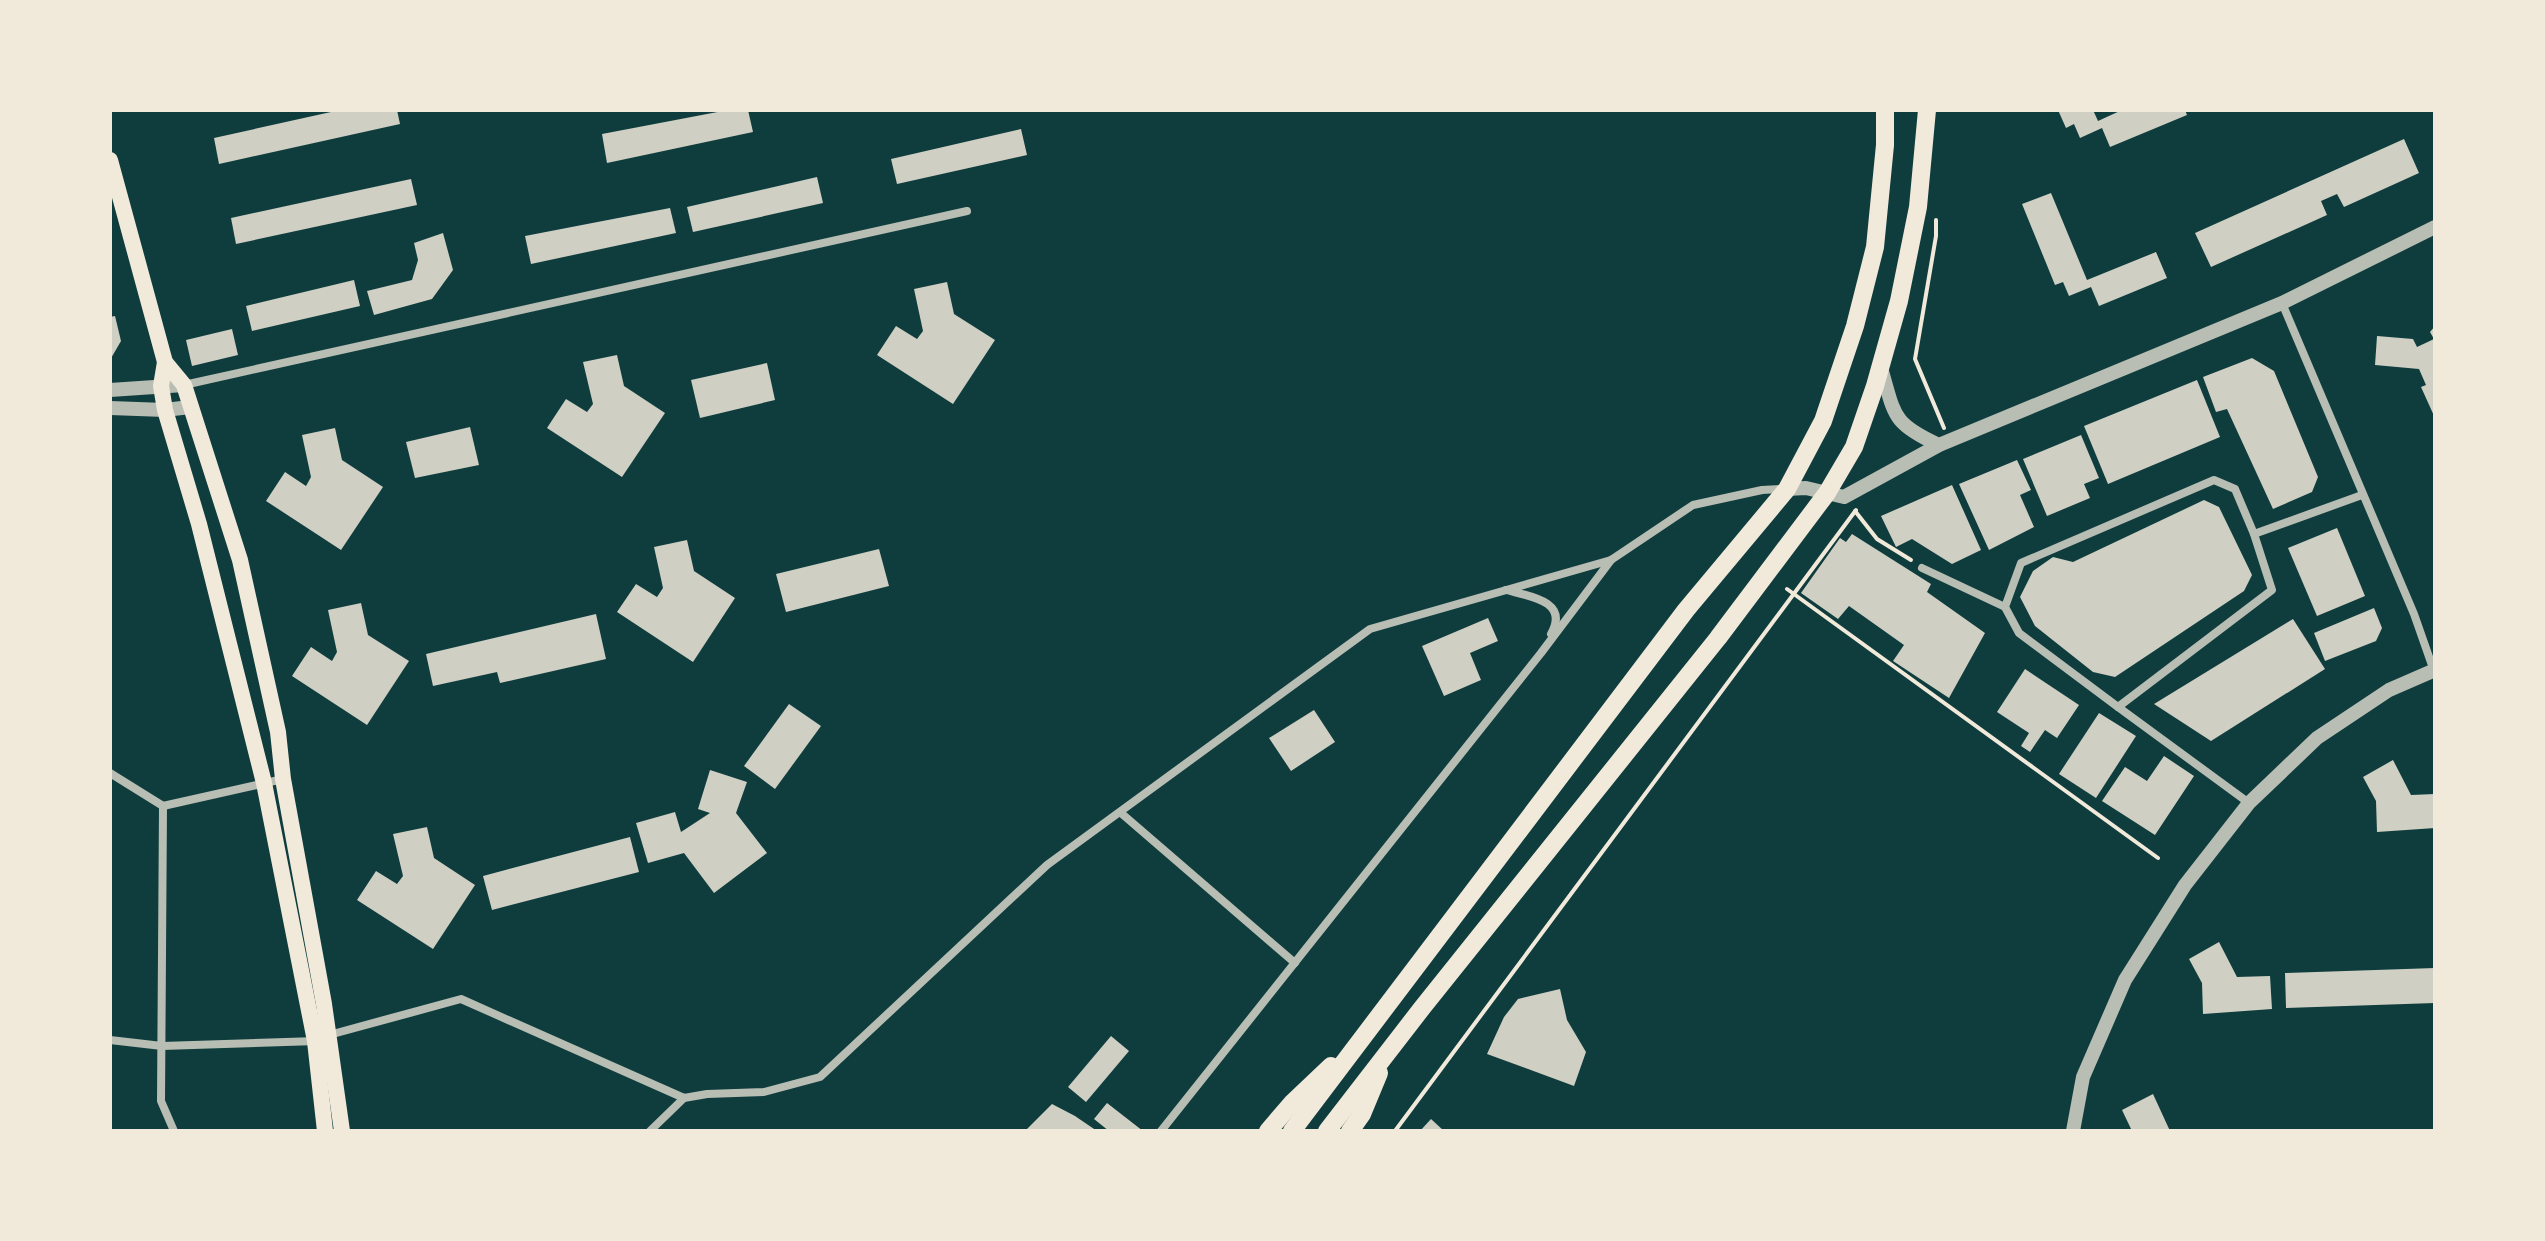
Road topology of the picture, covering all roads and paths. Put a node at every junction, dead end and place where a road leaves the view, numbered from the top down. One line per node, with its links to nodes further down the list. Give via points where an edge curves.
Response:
1 (1885, 110): 16 (main road, via 1875,247 1855,326 1823,421)
2 (1927, 110): 8 (main road, via 1918,207)
3 (110, 160): 7 (main road)
4 (967, 211): 9 (street)
5 (2435, 227): 6 (street)
6 (2282, 303): 15 (street); 18 (street)
7 (165, 362): 9 (main road); 10 (main road)
8 (1880, 367): 15 (street, via 1897,419); 17 (main road)
9 (184, 385): 10 (street); 12 (main road)
10 (161, 386): 11 (street); 14 (main road)
11 (110, 390)
12 (190, 407): 14 (street); 29 (main road, via 240,560 278,732)
13 (110, 408): 14 (street)
14 (165, 410): 30 (main road)
15 (1939, 445): 17 (street)
16 (1787, 489): 17 (street); 20 (street, via 1693,505); 38 (main road, via 1686,610)
17 (1835, 495): 21 (path, via 1877,539); 40 (main road)
18 (2362, 495): 19 (street); 26 (street)
19 (2254, 534): 24 (street, via 2235,489 2214,480 2021,563); 27 (street, via 2272,590)
20 (1611, 560): 23 (street); 25 (street)
21 (1922, 568): 24 (street)
22 (1787, 589): 34 (path)
23 (1506, 590): 25 (street, via 1543,599 1554,611 1555,627); 33 (street, via 1370,629)
24 (2005, 607): 27 (street, via 2019,633)
25 (1541, 653): 35 (street)
26 (2435, 670): 31 (street, via 2389,690 2317,738)
27 (2118, 707): 31 (street)
28 (110, 773): 32 (street)
29 (283, 779): 30 (street); 36 (main road)
30 (264, 783): 32 (street); 36 (main road)
31 (2249, 803): 51 (street, via 2185,885 2125,980 2083,1077)
32 (163, 806): 39 (street)
33 (1121, 813): 35 (street); 41 (street, via 1047,865 820,1077 764,1092)
34 (2158, 858)
35 (1295, 963): 46 (street)
36 (322, 1038): 39 (street); 41 (street, via 461,999); 43 (main road); 44 (main road)
37 (110, 1040): 39 (street)
38 (1361, 1041): 47 (main road, via 1320,1075); 48 (main road)
39 (162, 1046): 42 (street, via 161,1101)
40 (1387, 1054): 49 (main road); 50 (main road)
41 (684, 1098): 45 (street)
42 (174, 1131)
43 (325, 1131)
44 (342, 1131)
45 (650, 1131)
46 (1161, 1131)
47 (1268, 1131)
48 (1292, 1131)
49 (1327, 1131)
50 (1350, 1131)
51 (2073, 1131)

